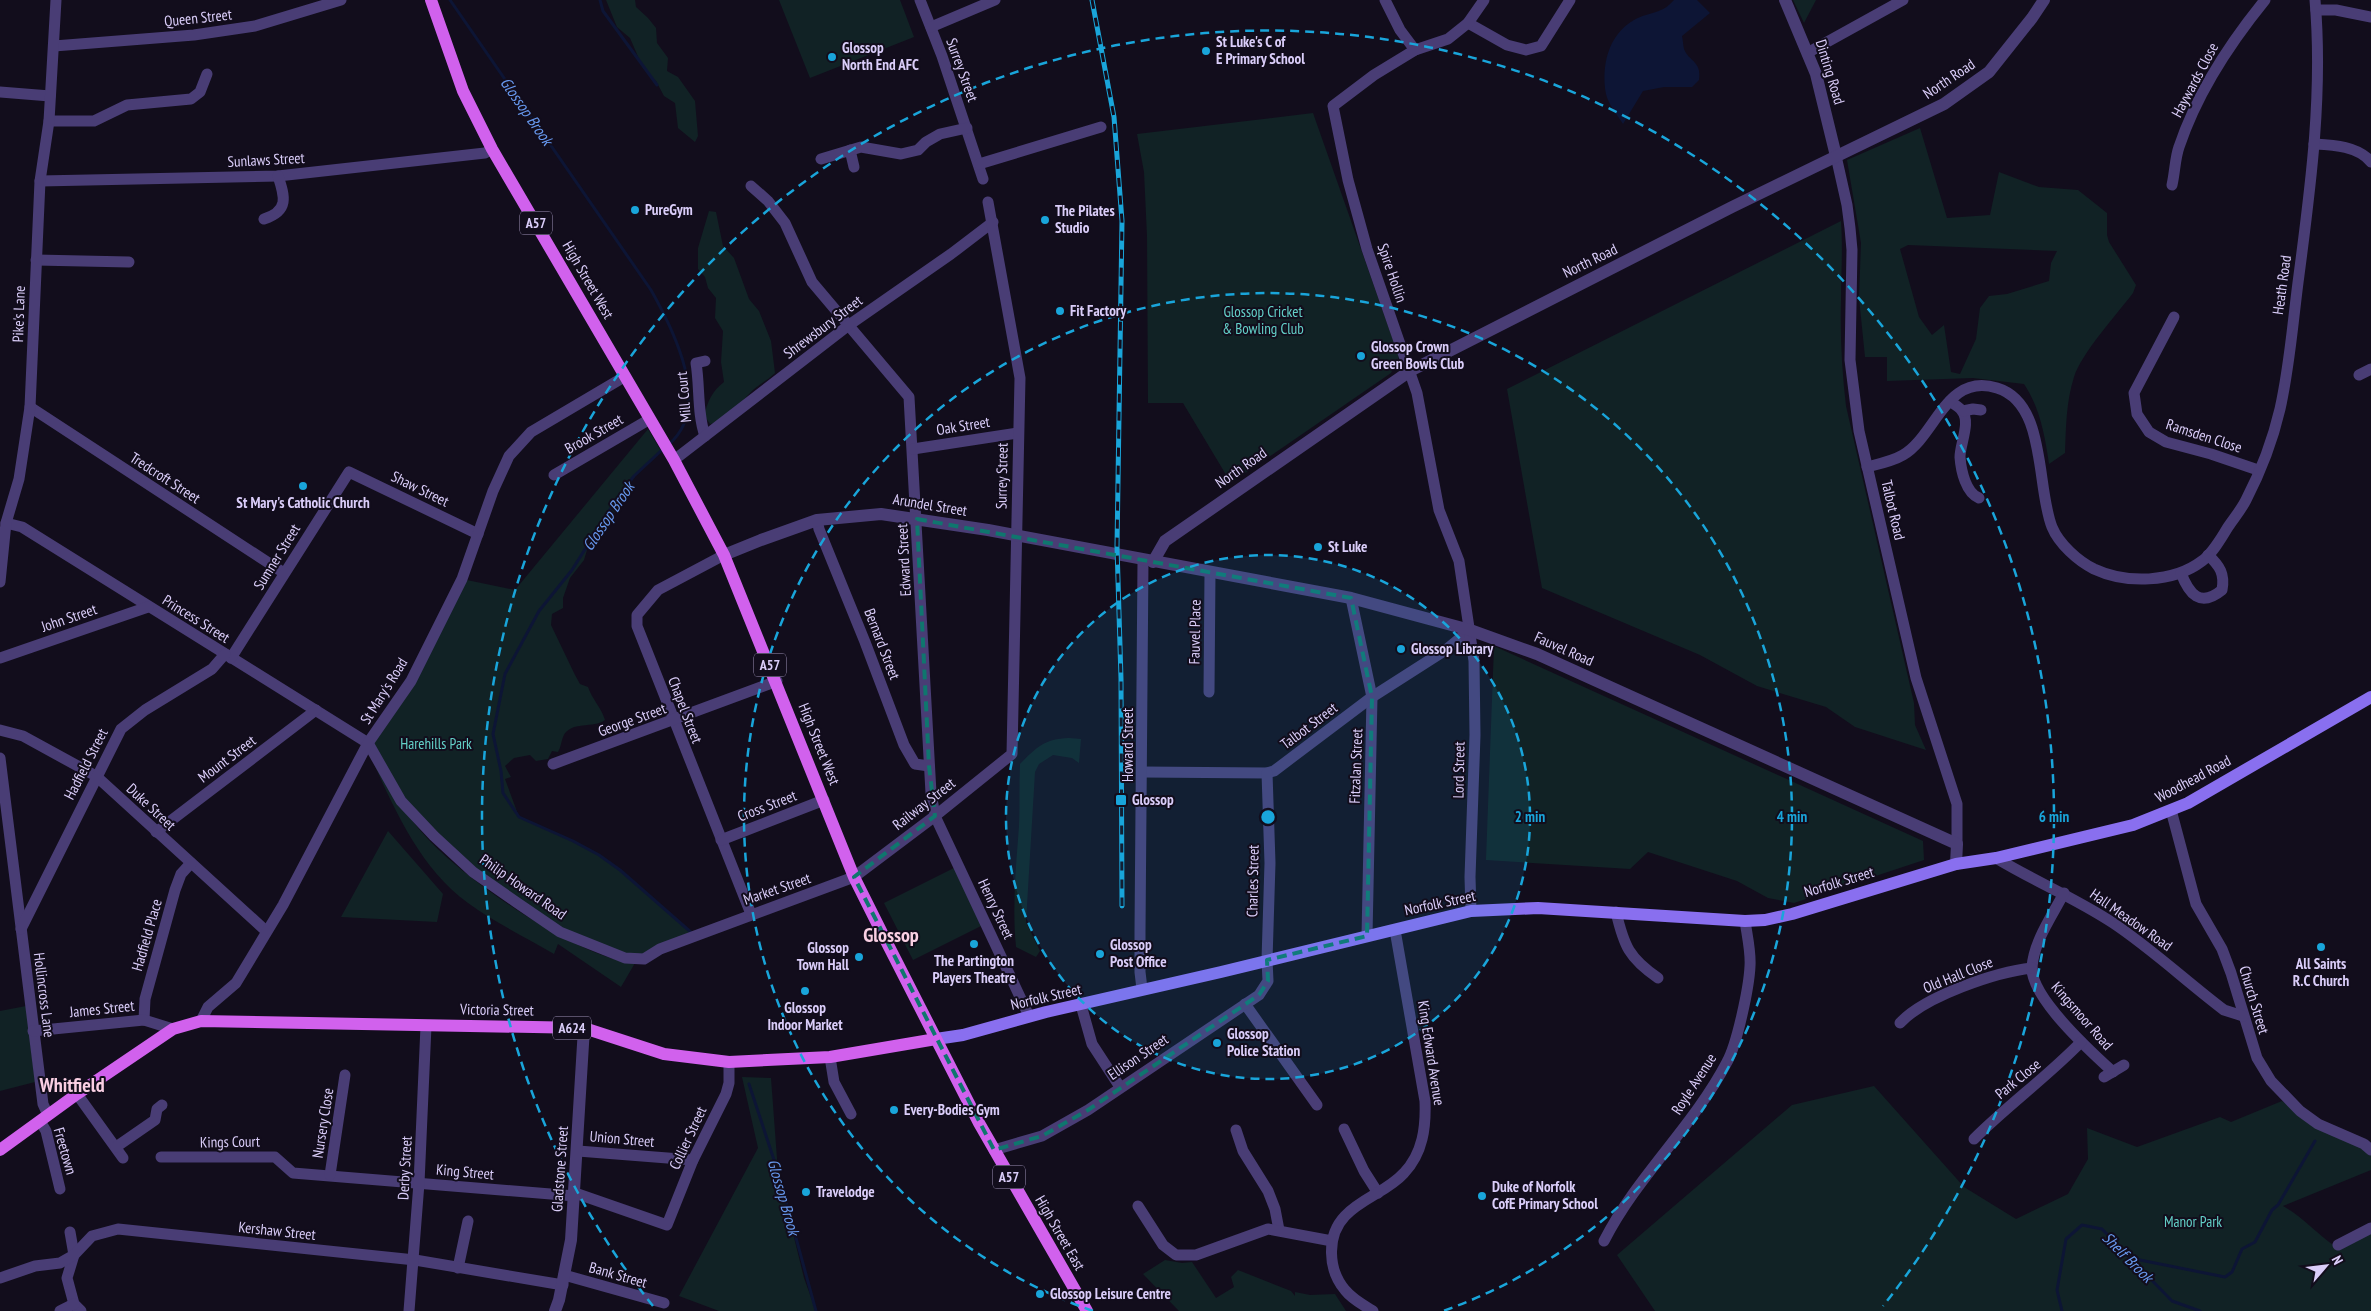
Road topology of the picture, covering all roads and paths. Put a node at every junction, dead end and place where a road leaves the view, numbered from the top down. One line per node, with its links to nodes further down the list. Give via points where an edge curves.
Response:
1 (56, 0): 17 (street, Pike's Lane)
2 (341, 0): 17 (street, Queen Street, via 255,26)
3 (431, 0): 27 (main road, High Street West / A57, via 463,91)
4 (920, 0): 16 (street, Surrey Street)
5 (995, 0): 16 (street)
6 (1385, 0): 18 (street, via 1400,30)
7 (1484, 0): 15 (street, Spire Hollin)
8 (1570, 0): 15 (street, via 1541,46 1526,50 1508,45)
9 (1785, 0): 19 (street, Dinting Road)
10 (1903, 0): 19 (street)
11 (2044, 0): 29 (street, North Road, via 1989,72 1944,104)
12 (2265, 0): 37 (street, Haywards Close, via 2234,38 2191,115 2178,149)
13 (2315, 5): 14 (street); 26 (street, Heath Road, via 2317,108)
14 (2371, 17)
15 (1468, 23): 18 (street, Spire Hollin, via 1448,39)
16 (931, 27): 25 (street, Surrey Street)
17 (54, 46): 22 (street, Pike's Lane)
18 (1415, 50): 48 (street, Spire Hollin, via 1333,106 1348,180 1367,249)
19 (1809, 52): 29 (street, Dinting Road)
20 (207, 74): 23 (street, via 200,92 191,99 127,105 94,121)
21 (0, 92): 22 (street)
22 (50, 96): 23 (street, Pike's Lane)
23 (48, 121): 36 (street, Pike's Lane)
24 (1101, 127): 32 (street)
25 (967, 128): 28 (street, via 940,134 918,150 901,154 861,147); 32 (street, Surrey Street)
26 (2314, 144): 31 (street, via 2350,148); 61 (street, Heath Road, via 2285,384 2266,456)
27 (492, 149): 34 (street, Sunlaws Street, via 485,153); 50 (main road, High Street West / A57)
28 (850, 150): 30 (street); 33 (street)
29 (1836, 156): 48 (street, North Road); 60 (street, Talbot Road, via 1847,205 1852,250 1851,380)
30 (821, 158)
31 (2371, 162)
32 (979, 164): 35 (street, Surrey Street)
33 (854, 167)
34 (278, 176): 36 (street, Sunlaws Street); 40 (street, via 283,192 281,209 277,214)
35 (983, 179)
36 (40, 181): 42 (street, Pike's Lane)
37 (2172, 185)
38 (751, 186): 45 (street, Edward Street, via 785,223 812,282)
39 (988, 202): 41 (street, Surrey Street)
40 (264, 218)
41 (993, 222): 45 (street, Shrewsbury Street); 56 (street, Surrey Street, via 1020,378)
42 (36, 260): 43 (street); 52 (street, Pike's Lane)
43 (130, 260)
44 (2174, 317): 61 (street, Ramsden Close, via 2134,392 2137,414 2149,432 2166,442)
45 (849, 325): 57 (street, Shrewsbury Street); 58 (street, Edward Street, via 909,397)
46 (705, 361): 57 (street, Mill Court, via 696,363 700,383 700,422)
47 (2371, 370): 49 (street)
48 (1410, 371): 72 (street, North Road, via 1165,541); 79 (street, Spire Hollin, via 1430,453 1439,510 1459,561)
49 (2358, 375)
50 (624, 377): 55 (main road, High Street West / A57); 68 (street, St Mary's Road, via 544,422 520,441 496,484)
51 (1950, 401): 54 (street); 60 (street, Heath Road, via 1941,409 1926,434 1904,455); 75 (street, Heath Road, via 1960,392 1981,386 1998,388 2015,398 2026,410 2053,528 2078,558 2118,577 2164,578)
52 (30, 407): 67 (street, Pike's Lane, via 19,479); 74 (street, Tredcroft Street)
53 (1981, 410): 54 (street)
54 (1963, 411): 64 (street, via 1960,459 1969,490)
55 (650, 419): 59 (main road, High Street West / A57); 63 (street, Brook Street)
56 (1018, 433): 58 (street, Oak Street); 69 (street, Surrey Street)
57 (705, 436): 59 (street, Shrewsbury Street)
58 (913, 448): 65 (street, Edward Street)
59 (674, 460): 70 (main road, High Street West / A57)
60 (1867, 467): 102 (street, Talbot Road, via 1921,696 1957,804)
61 (2258, 470): 71 (street, Heath Road, via 2246,501)
62 (349, 472): 68 (street, Shaw Street); 74 (street, Sumner Street)
63 (554, 475)
64 (1979, 498)
65 (917, 519): 66 (street, Arundel Street, via 881,514); 69 (street, Arundel Street); 93 (street, Edward Street)
66 (817, 520): 70 (street, Arundel Street); 93 (street, Bernard Street, via 904,745 915,764)
67 (6, 523): 76 (street, Pike's Lane); 78 (street, Princess Street, via 22,527)
68 (478, 534): 89 (street, St Mary's Road, via 462,579 411,681)
69 (1016, 536): 72 (street, Arundel Street); 90 (street, Surrey Street)
70 (724, 555): 82 (main road, High Street West / A57); 87 (street, Chapel Street, via 658,590 637,615 643,644)
71 (2208, 555): 75 (street, Heath Road); 75 (street, via 2223,575 2222,590 2216,595 2201,599 2194,596)
72 (1143, 560): 73 (street, Fauvel Road); 94 (street, Howard Street)
73 (1210, 572): 77 (street, Fauvel Road); 83 (street, Fauvel Place)
74 (284, 573): 80 (street, Sumner Street)
75 (2181, 573)
76 (0, 582)
77 (1351, 598): 79 (street, Fauvel Road); 84 (street, Fitzalan Street)
78 (148, 607): 80 (street, Princess Street); 81 (street, John Street)
79 (1470, 630): 84 (street, Talbot Street, via 1447,649); 102 (street, Fauvel Road, via 1537,654); 108 (street, Lord Street, via 1474,660 1475,735 1470,877)
80 (228, 656): 86 (street, Princess Street); 96 (street, Hadfield Street, via 121,729)
81 (0, 658)
82 (777, 681): 87 (street, George Street); 97 (main road, High Street West / A57)
83 (1209, 692)
84 (1372, 697): 95 (street, Talbot Street); 116 (street, Fitzalan Street)
85 (2371, 697): 98 (main road, Woodhead Road)
86 (316, 710): 89 (street, Princess Street); 100 (street, Mount Street)
87 (673, 721): 92 (street, George Street); 101 (street, Chapel Street)
88 (0, 730): 96 (street, Duke Street, via 23,736)
89 (368, 743): 113 (street, Philip Howard Road, via 402,800 441,843 473,872 560,932 624,958 644,959 660,949); 115 (street, St Mary's Road)
90 (1012, 754): 99 (street, Railway Street)
91 (0, 758): 112 (street, Hollincross Lane)
92 (553, 764)
93 (929, 766): 99 (street, Edward Street)
94 (1143, 772): 95 (street); 120 (street, Howard Street)
95 (1268, 773): 117 (street, Charles Street)
96 (96, 776): 100 (street, Duke Street); 112 (street, Hadfield Street)
97 (824, 800): 101 (street, Cross Street); 106 (main road, High Street West / A57)
98 (2171, 810): 103 (main road, Woodhead Road, via 2133,825); 124 (street, Church Street, via 2196,904 2222,949)
99 (935, 816): 106 (street, Railway Street); 123 (street, Henry Street)
100 (156, 832): 104 (street, Duke Street)
101 (721, 840): 110 (street, Chapel Street)
102 (1957, 844): 105 (street, Talbot Road)
103 (1996, 858): 105 (main road, Woodhead Road); 107 (street, Hall Meadow Road)
104 (191, 863): 115 (street, Duke Street); 125 (street, Hadfield Place, via 181,874 175,890 145,999)
105 (1956, 864): 111 (main road, Norfolk Street, via 1792,914)
106 (854, 877): 110 (street, Market Street); 132 (main road, High Street West / A57)
107 (2064, 893): 118 (street, via 2038,944); 124 (street, Hall Meadow Road, via 2121,929 2224,1010)
108 (1472, 911): 109 (main road, Norfolk Street, via 1538,908); 114 (main road, Norfolk Street)
109 (1616, 912): 111 (main road, Norfolk Street); 119 (street, via 1623,941 1633,959)
110 (751, 914): 113 (street, Market Street)
111 (1745, 921): 168 (street, Royle Avenue, via 1750,966 1742,1013 1728,1061 1703,1101 1617,1215)
112 (21, 929): 131 (street, Hollincross Lane)
113 (710, 930)
114 (1395, 930): 116 (main road, Norfolk Street); 159 (street, King Edward Avenue, via 1426,1121 1423,1140 1415,1158 1404,1173)
115 (266, 931): 126 (street, St Mary's Road, via 236,983 208,1007)
116 (1366, 936): 117 (main road, Norfolk Street)
117 (1267, 960): 120 (main road, Norfolk Street); 121 (street, Ellison Street, via 1268,981 1259,995)
118 (2032, 968): 127 (street, Old Hall Close, via 2010,970 1981,980 1909,1013); 133 (street, Kingsmoor Road, via 2035,984)
119 (1658, 978)
120 (1142, 990): 122 (main road, Norfolk Street)
121 (1245, 1004): 138 (street, Ellison Street); 141 (street)
122 (1081, 1005): 123 (main road, Norfolk Street); 138 (street, via 1092,1044)
123 (1029, 1016): 132 (main road, Norfolk Street, via 963,1035)
124 (2243, 1016): 150 (street, Church Street, via 2257,1058 2282,1095 2318,1124)
125 (144, 1020): 130 (street, James Street); 131 (street, James Street)
126 (201, 1021): 128 (main road, Victoria Street / A624); 130 (main road, A624)
127 (1899, 1024)
128 (426, 1026): 129 (main road, Victoria Street / A624); 157 (street, Derby Street)
129 (584, 1028): 135 (main road, Victoria Street / A624, via 664,1054); 151 (street, Gladstone Street)
130 (173, 1029): 139 (main road, A624)
131 (33, 1031): 143 (street, Hollincross Lane)
132 (936, 1039): 134 (main road, Victoria Street / A624); 149 (main road, High Street East / A57)
133 (2081, 1042): 136 (street, Kingsmoor Road, via 2109,1075); 146 (street, Park Close)
134 (830, 1057): 135 (main road, Victoria Street / A624); 142 (street, via 834,1082)
135 (730, 1062): 154 (street, Collier Street, via 726,1094)
136 (2124, 1065)
137 (346, 1075): 156 (street, Nursery Close)
138 (1120, 1087): 149 (street, Ellison Street, via 1042,1136)
139 (77, 1094): 143 (main road, A624); 147 (street)
140 (162, 1105): 147 (street, via 157,1109 154,1120)
141 (1317, 1105)
142 (851, 1114)
143 (44, 1118): 148 (main road, A624); 158 (street, Freetown)
144 (1344, 1129): 159 (street)
145 (1236, 1130): 165 (street, via 1243,1151 1268,1191)
146 (1974, 1139)
147 (116, 1147): 153 (street)
148 (0, 1150)
149 (994, 1150): 180 (main road, High Street East / A57)
150 (2371, 1150)
151 (578, 1151): 154 (street, Union Street); 160 (street, Gladstone Street)
152 (161, 1157): 155 (street, Kings Court, via 275,1156)
153 (123, 1158)
154 (693, 1160): 163 (street, Collier Street)
155 (293, 1173): 156 (street, King Street)
156 (330, 1175): 157 (street, King Street)
157 (419, 1184): 160 (street, King Street); 171 (street, Derby Street)
158 (60, 1189)
159 (1378, 1193): 167 (street, King Edward Avenue, via 1344,1216)
160 (575, 1194): 163 (street, King Street); 174 (street, Gladstone Street)
161 (1138, 1206): 165 (street, via 1163,1245 1176,1255 1196,1256 1259,1231)
162 (468, 1221): 172 (street)
163 (667, 1226)
164 (2371, 1228): 169 (street)
165 (1278, 1230): 167 (street)
166 (70, 1232): 170 (street)
167 (1332, 1241): 181 (street, King Edward Avenue, via 1332,1259 1345,1291)
168 (1604, 1241)
169 (2338, 1245)
170 (74, 1254): 171 (street, Kershaw Street, via 92,1236 118,1230); 173 (street, Kershaw Street, via 60,1263 35,1266); 176 (street, via 67,1278)
171 (414, 1260): 172 (street, Kershaw Street); 178 (street, Derby Street)
172 (458, 1268): 174 (street, Kershaw Street)
173 (0, 1278)
174 (563, 1280): 175 (street, Bank Street); 179 (street, Gladstone Street)
175 (664, 1303)
176 (77, 1308): 177 (street)
177 (60, 1311)
178 (409, 1311)
179 (555, 1311)
180 (1087, 1311)
181 (1373, 1311)

